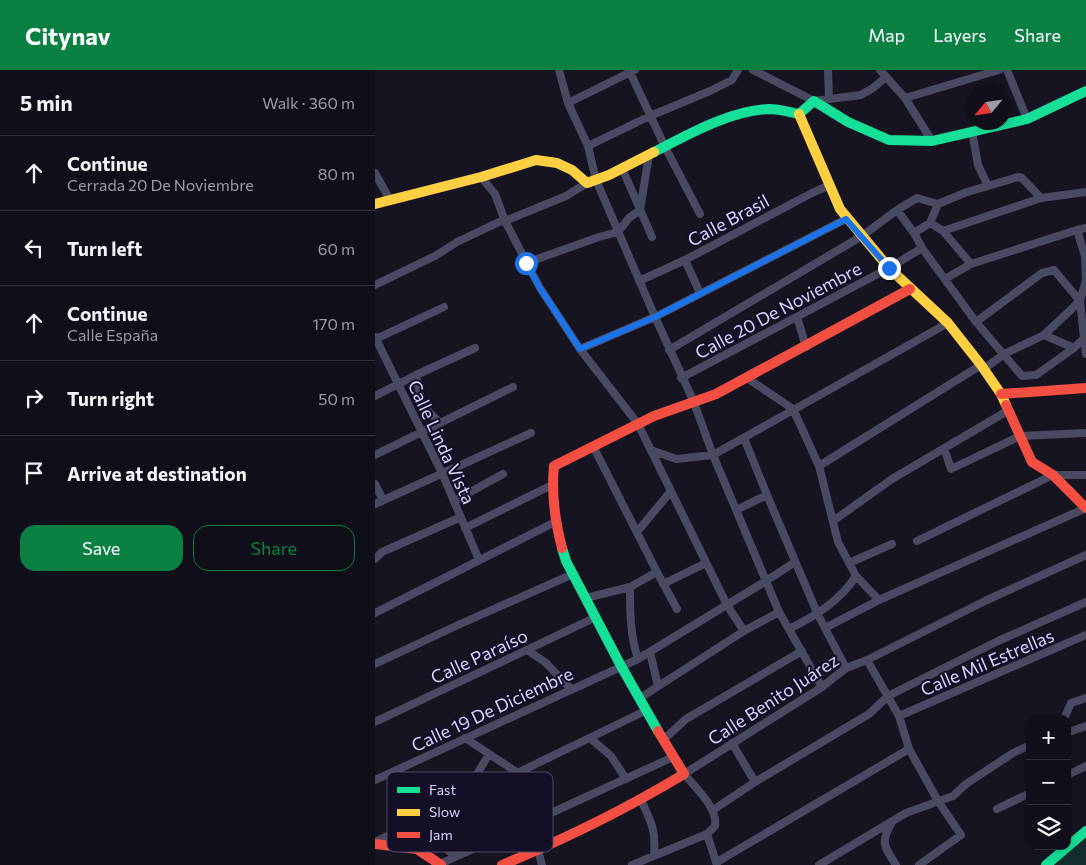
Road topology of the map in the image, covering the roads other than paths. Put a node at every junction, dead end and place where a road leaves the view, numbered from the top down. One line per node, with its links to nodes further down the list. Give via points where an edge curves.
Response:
1 (559, 70): 14 (street)
2 (738, 70): 16 (street, via 732,80)
3 (754, 70): 13 (street)
4 (828, 70): 12 (street)
5 (880, 70): 9 (street)
6 (999, 70): 11 (street)
7 (1007, 70): 17 (street)
8 (631, 71): 14 (street); 16 (street)
9 (886, 78): 11 (street); 12 (street, via 861,95)
10 (1086, 91): 17 (main road)
11 (905, 98): 19 (street)
12 (829, 99): 13 (street)
13 (813, 101): 15 (main road); 19 (main road, via 848,122 889,140)
14 (568, 103): 20 (street)
15 (799, 114): 21 (main road, via 761,110 726,120); 27 (main road)
16 (650, 116): 20 (street); 21 (street)
17 (1027, 119): 18 (main road)
18 (972, 131): 19 (main road); 28 (street, via 978,165)
19 (932, 141)
20 (588, 146): 26 (street)
21 (665, 147): 22 (main road); 36 (street)
22 (649, 155): 23 (main road); 34 (street)
23 (622, 168): 26 (main road); 34 (street)
24 (375, 173): 31 (street)
25 (481, 177): 26 (main road, via 536,160 557,163); 31 (main road); 38 (street, via 495,194)
26 (591, 182): 38 (street); 43 (street)
27 (830, 185): 37 (main road); 48 (street, Calle Brasil)
28 (988, 186): 30 (street, via 1022,178); 33 (street)
29 (1086, 192): 30 (street)
30 (1041, 198): 42 (street)
31 (390, 200): 32 (main road)
32 (375, 204)
33 (939, 204): 35 (street, via 917,198); 39 (street)
34 (640, 210): 43 (street); 46 (street)
35 (897, 210): 44 (street); 45 (street)
36 (700, 214)
37 (846, 219): 45 (main road); 57 (street)
38 (505, 221): 49 (street); 55 (street)
39 (930, 223): 42 (street); 44 (street)
40 (1086, 228): 41 (street)
41 (1077, 230): 50 (street); 53 (street, via 1085,256)
42 (943, 231): 50 (street)
43 (618, 232): 49 (street); 54 (street)
44 (915, 233): 47 (street)
45 (863, 236): 51 (main road); 71 (street)
46 (652, 237)
47 (922, 248): 51 (street, Calle 20 De Noviembre); 52 (street)
48 (685, 260): 54 (street, Calle Brasil); 57 (street)
49 (526, 263): 70 (street)
50 (971, 264): 52 (street)
51 (889, 268): 56 (main road); 61 (street, Calle 20 De Noviembre)
52 (945, 279): 62 (street)
53 (1086, 280): 58 (street)
54 (639, 281): 60 (street)
55 (375, 285)
56 (910, 289): 63 (main road); 67 (main road)
57 (700, 293): 60 (street)
58 (1079, 301): 62 (street, via 1054,270 1042,273); 64 (street); 65 (street)
59 (444, 307): 66 (street)
60 (655, 317): 70 (street); 71 (street)
61 (797, 317): 67 (street); 76 (street, Calle 20 De Noviembre)
62 (976, 322): 72 (street)
63 (948, 323): 74 (main road); 84 (street)
64 (1044, 335): 69 (street); 72 (street)
65 (1085, 338): 69 (street); 73 (street)
66 (376, 342): 78 (street, Calle Linda Vista)
67 (806, 346): 77 (main road)
68 (475, 348): 75 (street)
69 (1074, 348): 72 (street, via 1035,376 1022,376)
70 (580, 349): 87 (street)
71 (669, 350): 76 (street)
72 (1004, 354): 74 (street)
73 (1086, 354)
74 (982, 367): 81 (main road); 98 (street)
75 (416, 375): 78 (street); 86 (street, via 423,405)
76 (681, 378): 83 (street)
77 (747, 378): 83 (main road, via 716,394); 84 (street)
78 (399, 384): 82 (street); 88 (street, Calle Linda Vista)
79 (513, 387): 86 (street)
80 (1086, 388): 81 (main road)
81 (1001, 394): 85 (main road)
82 (375, 396)
83 (693, 400): 87 (main road); 97 (street)
84 (793, 409): 92 (street); 98 (street)
85 (1009, 410): 91 (main road); 94 (street)
86 (440, 423): 88 (street)
87 (638, 424): 93 (main road); 95 (street)
88 (422, 432): 96 (street); 99 (street, Calle Linda Vista)
89 (531, 433): 99 (street)
90 (1086, 433): 91 (street)
91 (1020, 436): 94 (street, via 951,469); 101 (main road, via 1033,462)
92 (744, 438): 97 (street); 106 (street)
93 (593, 446): 104 (main road, via 554,466); 116 (street)
94 (944, 448): 113 (street, via 892,479)
95 (651, 450): 97 (street, via 676,459); 105 (street)
96 (375, 455)
97 (713, 455): 111 (street)
98 (819, 466): 113 (street)
99 (442, 473): 107 (street); 108 (street, Calle Linda Vista)
100 (503, 474): 108 (street)
101 (1053, 475): 102 (street); 110 (main road); 117 (street)
102 (1086, 475)
103 (375, 484): 107 (street)
104 (552, 486): 114 (main road); 115 (street)
105 (671, 490): 116 (street); 124 (street)
106 (767, 496): 111 (street); 123 (street)
107 (383, 500): 109 (street)
108 (454, 500): 112 (street, Calle Linda Vista)
109 (375, 504)
110 (1086, 508): 133 (street, Calle Benito Juárez)
111 (737, 510): 129 (street)
112 (461, 517): 115 (street, Calle Linda Vista); 119 (street)
113 (833, 521): 125 (street, via 838,542)
114 (555, 522): 122 (street); 127 (main road)
115 (465, 528): 122 (street, Calle Linda Vista)
116 (637, 532): 126 (street)
117 (917, 541)
118 (892, 544): 125 (street)
119 (379, 550): 121 (street)
120 (1086, 554): 149 (street, Calle Benito Juárez)
121 (375, 559)
122 (479, 560): 138 (street)
123 (795, 562): 129 (street, Calle 19 De Diciembre); 139 (street)
124 (706, 563): 130 (street); 135 (street)
125 (849, 563): 128 (street)
126 (657, 572): 130 (street); 131 (street)
127 (573, 574): 132 (main road); 150 (street)
128 (856, 576): 133 (street); 139 (street, via 849,588)
129 (766, 581): 135 (street, Calle 19 De Diciembre); 137 (street)
130 (663, 584): 136 (street)
131 (630, 587): 132 (street); 148 (street, via 629,620)
132 (586, 598): 140 (main road)
133 (879, 600): 141 (street, Calle Benito Juárez)
134 (1086, 602): 156 (street, via 998,641)
135 (727, 605): 143 (street); 147 (street, Calle 19 De Diciembre)
136 (677, 609)
137 (779, 612): 142 (street); 143 (street)
138 (375, 613)
139 (818, 614): 141 (street); 142 (street)
140 (596, 617): 145 (street, Calle Paraíso); 151 (main road)
141 (825, 628): 152 (street)
142 (789, 629): 146 (street)
143 (744, 631): 153 (street)
144 (1086, 635): 161 (street, Calle Mil Estrellas)
145 (527, 650): 155 (street, via 545,662); 162 (street, Calle Paraíso)
146 (802, 651): 154 (street); 167 (street, via 686,719)
147 (650, 652): 148 (street, Calle 19 De Diciembre); 153 (street)
148 (638, 659): 151 (street, Calle 19 De Diciembre)
149 (867, 660): 152 (street, Calle Benito Juárez); 156 (street)
150 (375, 664)
151 (621, 666): 155 (street, Calle 19 De Diciembre); 157 (main road)
152 (847, 668): 154 (street, Calle Benito Juárez)
153 (658, 686): 157 (street)
154 (822, 686): 168 (street, Calle Benito Juárez)
155 (571, 689): 165 (street, Calle 19 De Diciembre)
156 (888, 696): 161 (street); 183 (street, via 869,714)
157 (640, 698): 159 (main road)
158 (1086, 698): 160 (street, via 1071,703)
159 (647, 710): 166 (street); 167 (main road)
160 (1066, 715)
161 (899, 716): 170 (street)
162 (375, 722)
163 (1086, 726): 164 (street)
164 (1071, 731)
165 (465, 738): 171 (street); 174 (street, Calle 19 De Diciembre)
166 (590, 738): 177 (street); 181 (street, via 611,756)
167 (663, 740): 172 (main road)
168 (732, 743): 180 (street, Calle Benito Juárez); 183 (street)
169 (1026, 747): 186 (street, via 966,784 953,796)
170 (909, 748): 186 (street); 205 (street)
171 (489, 754): 175 (street); 176 (street)
172 (673, 757): 180 (main road); 181 (street)
173 (1086, 766): 178 (street)
174 (392, 772)
175 (478, 772)
176 (516, 772)
177 (520, 772)
178 (1071, 773)
179 (387, 774): 182 (street, Calle 19 De Diciembre)
180 (684, 774): 185 (main road); 188 (street)
181 (626, 779): 189 (street)
182 (375, 780)
183 (755, 782): 188 (street)
184 (1026, 795): 187 (street)
185 (641, 800): 195 (main road); 201 (street, via 655,835)
186 (938, 801): 190 (street); 211 (street, via 961,835)
187 (997, 809)
188 (713, 810): 192 (street, via 715,826)
189 (553, 812)
190 (892, 822): 203 (street); 210 (street, via 883,841)
191 (1086, 831): 212 (main road)
192 (707, 834): 201 (street); 205 (street)
193 (387, 837): 194 (street)
194 (375, 843)
195 (553, 843)
196 (422, 852): 204 (main road)
197 (450, 852): 202 (street)
198 (465, 852): 202 (street)
199 (533, 852): 206 (main road)
200 (539, 852): 207 (street)
201 (654, 855): 208 (street)
202 (456, 856): 204 (street)
203 (831, 862): 209 (street)
204 (440, 864)
205 (717, 864)
206 (502, 865)
207 (542, 865)
208 (632, 865)
209 (819, 865)
210 (896, 865)
211 (919, 865)
212 (1046, 865)

